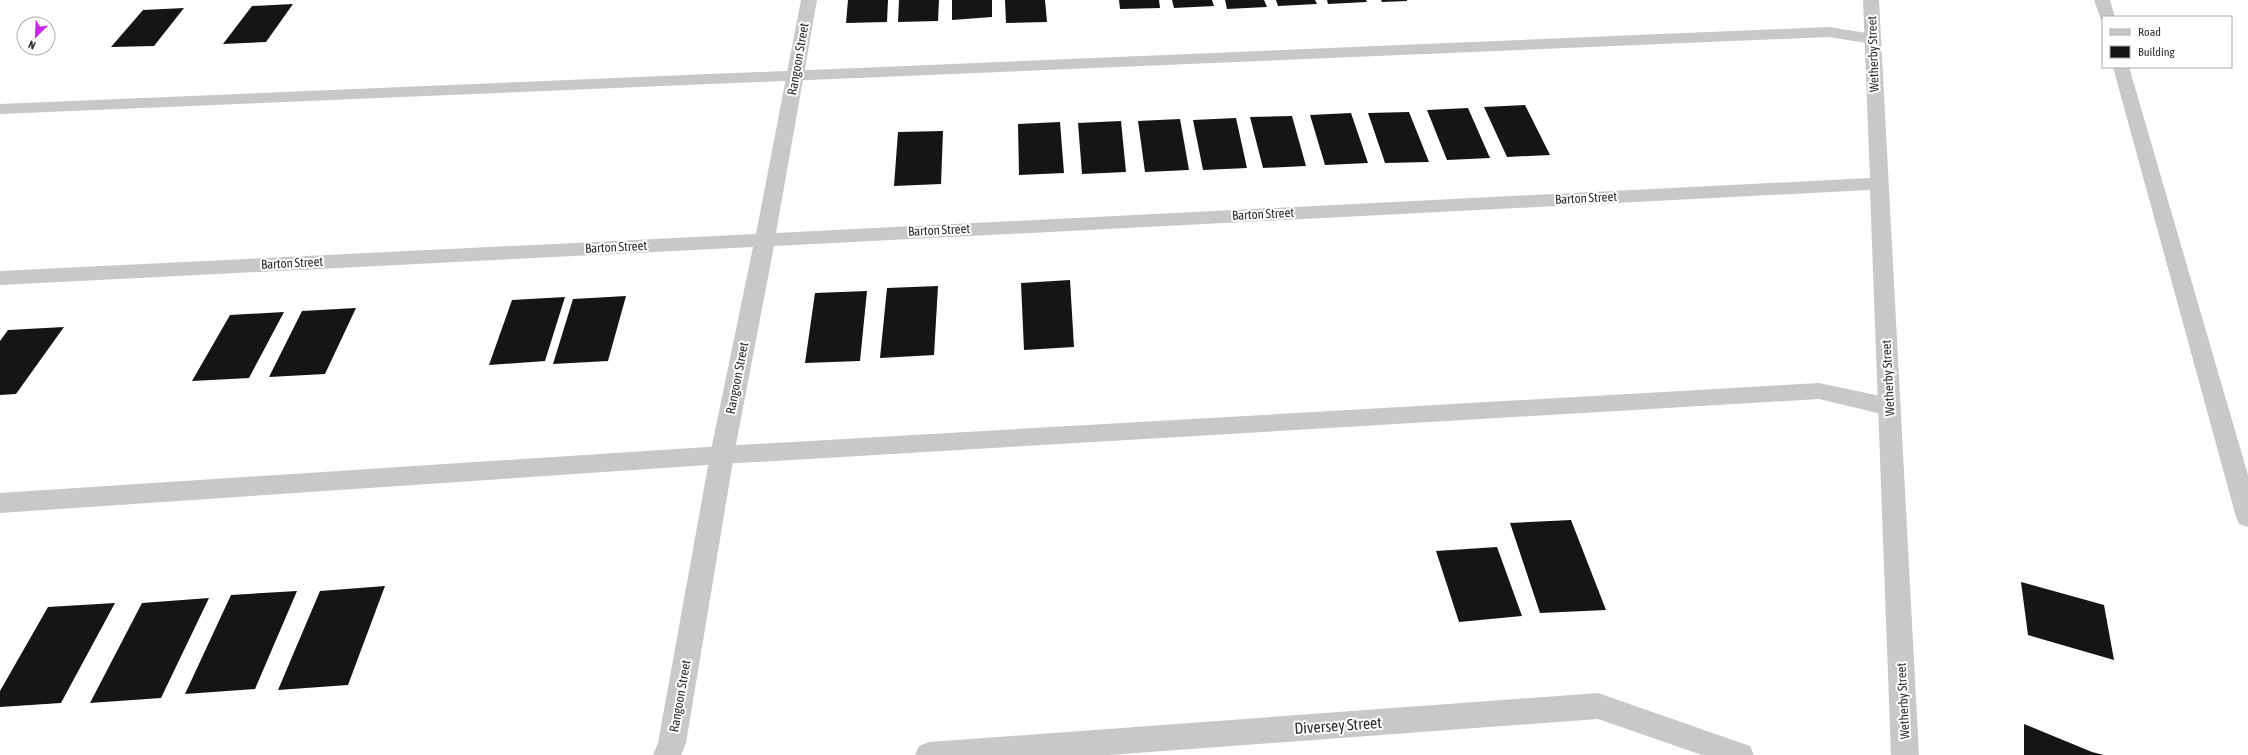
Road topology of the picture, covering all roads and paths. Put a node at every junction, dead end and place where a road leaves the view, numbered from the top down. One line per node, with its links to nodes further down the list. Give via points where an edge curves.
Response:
1 (809, 0): 7 (street, Rangoon Street)
2 (1871, 0): 5 (street, Wetherby Street)
3 (2102, 0): 4 (street)
4 (2107, 16)
5 (1873, 39): 7 (street, via 1829,32); 9 (street, Wetherby Street)
6 (2121, 68): 15 (street)
7 (795, 76): 8 (street); 10 (street, Rangoon Street)
8 (0, 109)
9 (1878, 184): 10 (street, Barton Street); 12 (street, Wetherby Street)
10 (765, 239): 11 (street, Barton Street); 13 (street, Rangoon Street)
11 (0, 278)
12 (1890, 407): 13 (street, via 1819,391); 19 (street, Wetherby Street)
13 (722, 455): 14 (street); 16 (street, Rangoon Street, via 672,743)
14 (0, 502)
15 (2248, 517)
16 (667, 755)
17 (929, 755): 18 (street, Diversey Street, via 1598,706)
18 (1740, 755)
19 (1906, 755)

